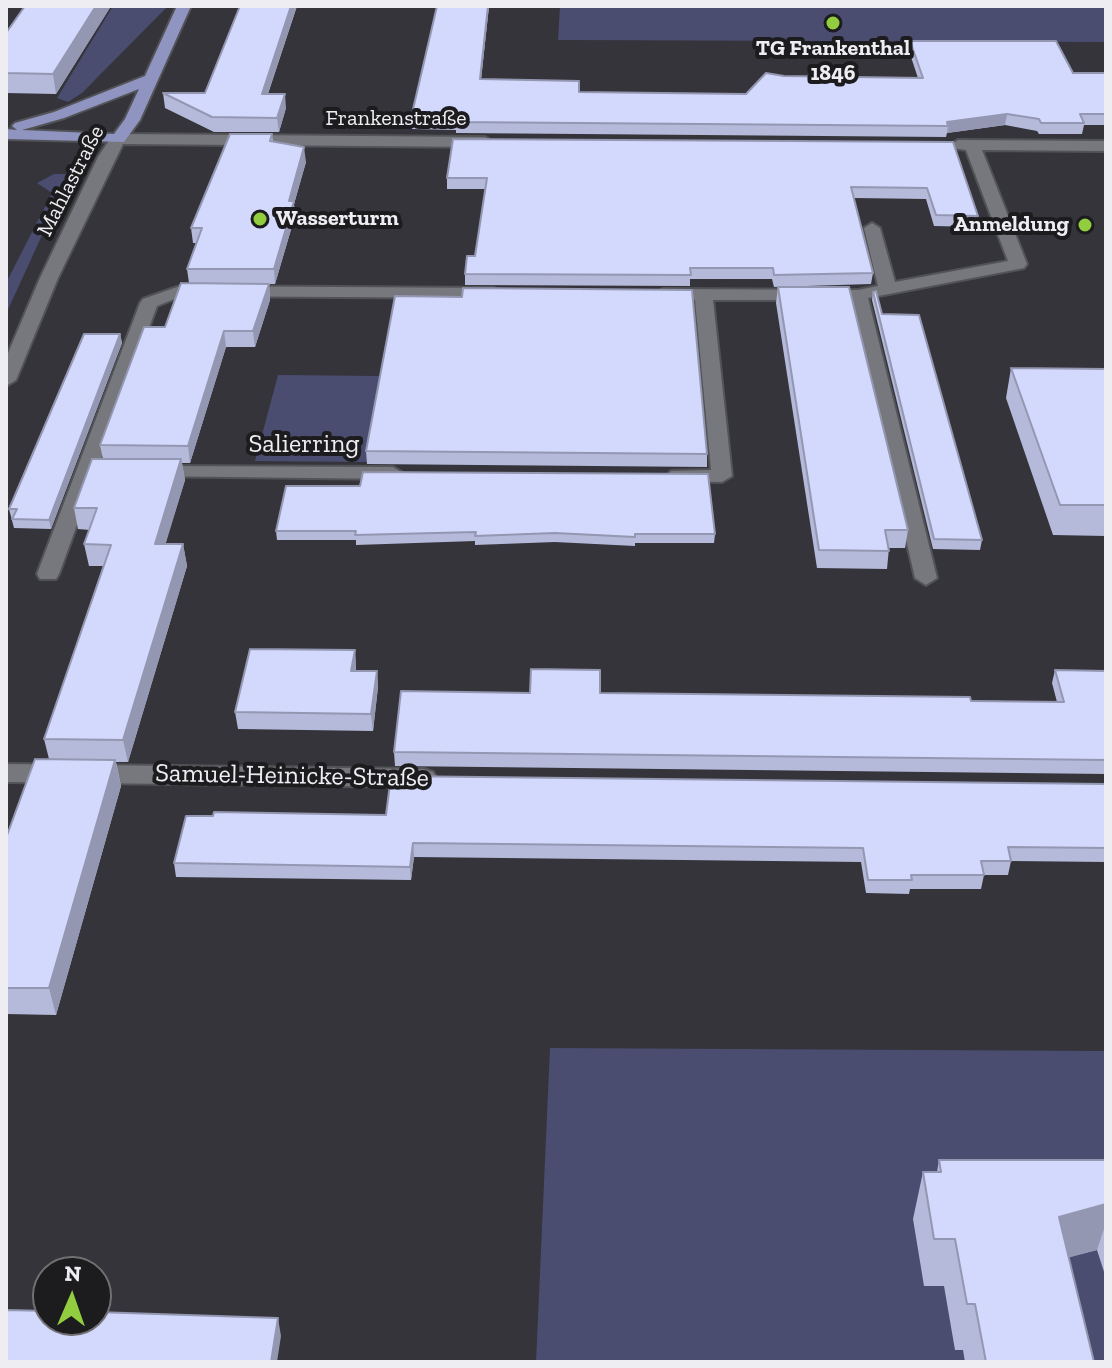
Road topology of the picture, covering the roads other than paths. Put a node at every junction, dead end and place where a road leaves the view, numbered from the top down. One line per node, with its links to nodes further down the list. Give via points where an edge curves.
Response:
1 (184, 6): 2 (main road, Mahlastraße)
2 (150, 79): 3 (main road); 4 (main road, Mahlastraße)
3 (6, 132): 4 (main road)
4 (118, 139): 5 (street, Frankenstraße); 15 (street, Mahlastraße)
5 (496, 142)
6 (940, 145): 7 (street)
7 (972, 145): 8 (street); 10 (street, via 1018,264)
8 (1106, 146)
9 (872, 228): 10 (street)
10 (888, 289): 14 (street)
11 (513, 293): 19 (street, via 180,291 149,303 95,471)
12 (640, 294): 13 (street)
13 (703, 294): 14 (street); 18 (street, via 722,476)
14 (858, 295): 20 (street)
15 (6, 380)
16 (135, 472): 17 (street, Salierring)
17 (420, 474)
18 (658, 475)
19 (48, 574)
20 (926, 578)
21 (6, 773): 22 (street, Samuel-Heinicke-Straße)
22 (452, 778)

